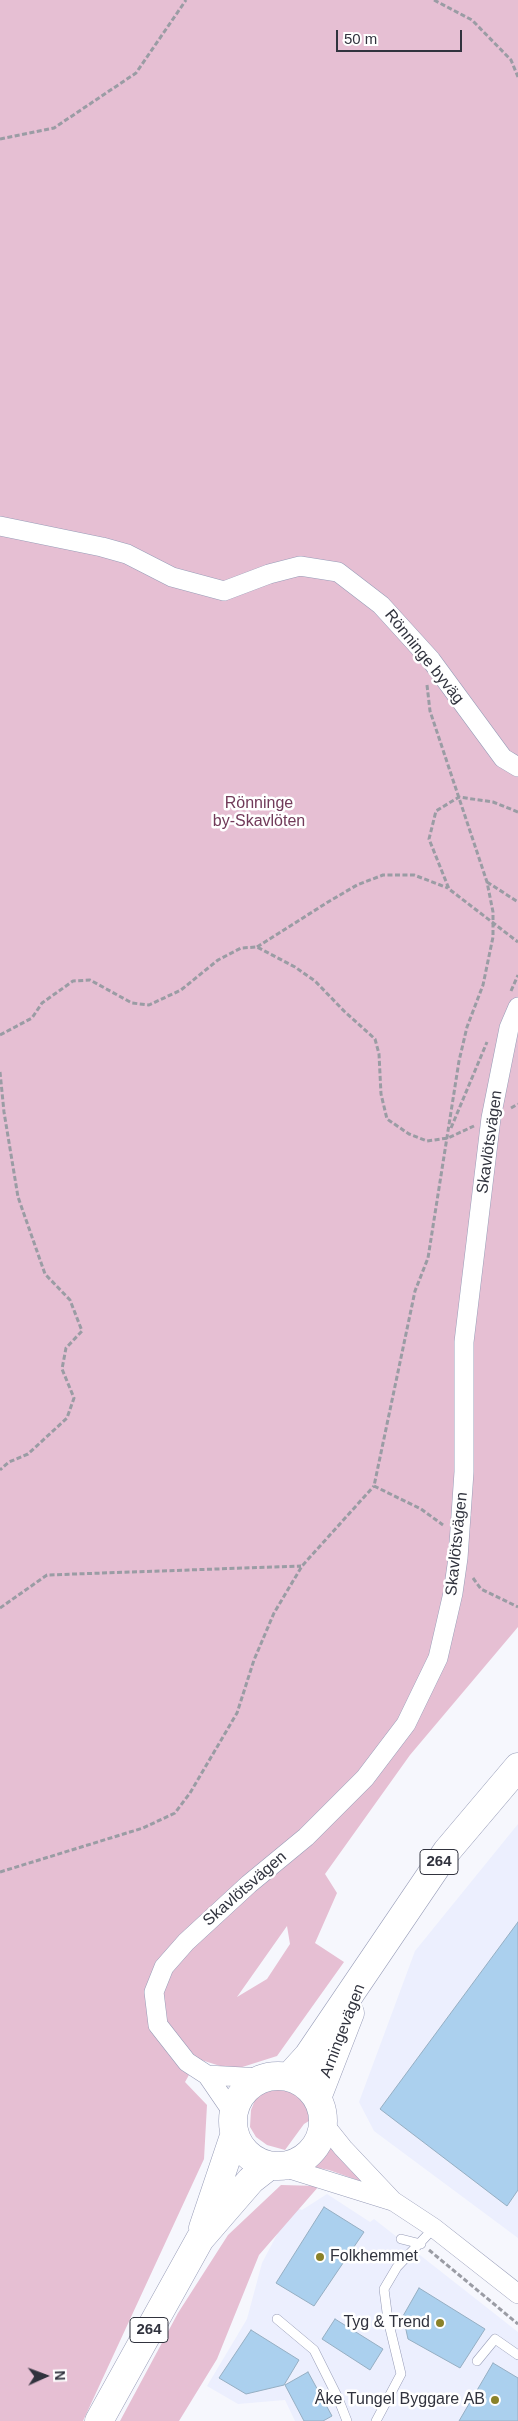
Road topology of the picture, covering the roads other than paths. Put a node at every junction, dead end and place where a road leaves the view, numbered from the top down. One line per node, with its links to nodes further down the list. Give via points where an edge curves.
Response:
1 (0, 526): 2 (street, Rönninge byväg, via 127,554 172,577 224,591 300,566 338,572 381,605 434,664 503,758)
2 (518, 767)
3 (514, 999): 6 (street, Skavlötsvägen, via 491,1118 464,1342 464,1472 458,1558 438,1658 406,1724 365,1778 306,1837 186,1942 164,1967 154,1992 158,2025 187,2062)
4 (518, 1767): 5 (main road, Arningevägen / 264, via 447,1850)
5 (369, 1965): 7 (main road, Arningevägen / 264, via 308,2056); 8 (main road, Arningevägen / 264)
6 (207, 2075): 7 (street); 9 (street, Skavlötsvägen)
7 (276, 2077): 8 (main road, via 304,2084); 9 (main road, 264, via 244,2090)
8 (320, 2110): 10 (main road, 264, via 320,2139 311,2152 298,2162); 11 (street, via 344,2148)
9 (234, 2125): 10 (main road, via 248,2156); 13 (main road, 264)
10 (276, 2166): 11 (street); 13 (main road, 264, via 251,2180)
11 (393, 2201): 12 (street)
12 (434, 2228): 15 (lane); 16 (street)
13 (200, 2239): 20 (main road, 264)
14 (401, 2239): 15 (lane)
15 (421, 2244): 22 (lane, via 397,2266 384,2289 401,2374)
16 (518, 2294)
17 (277, 2319): 21 (lane, via 314,2350)
18 (518, 2355): 19 (lane, via 495,2339)
19 (476, 2362)
20 (99, 2421)
21 (347, 2421)
22 (376, 2421)

